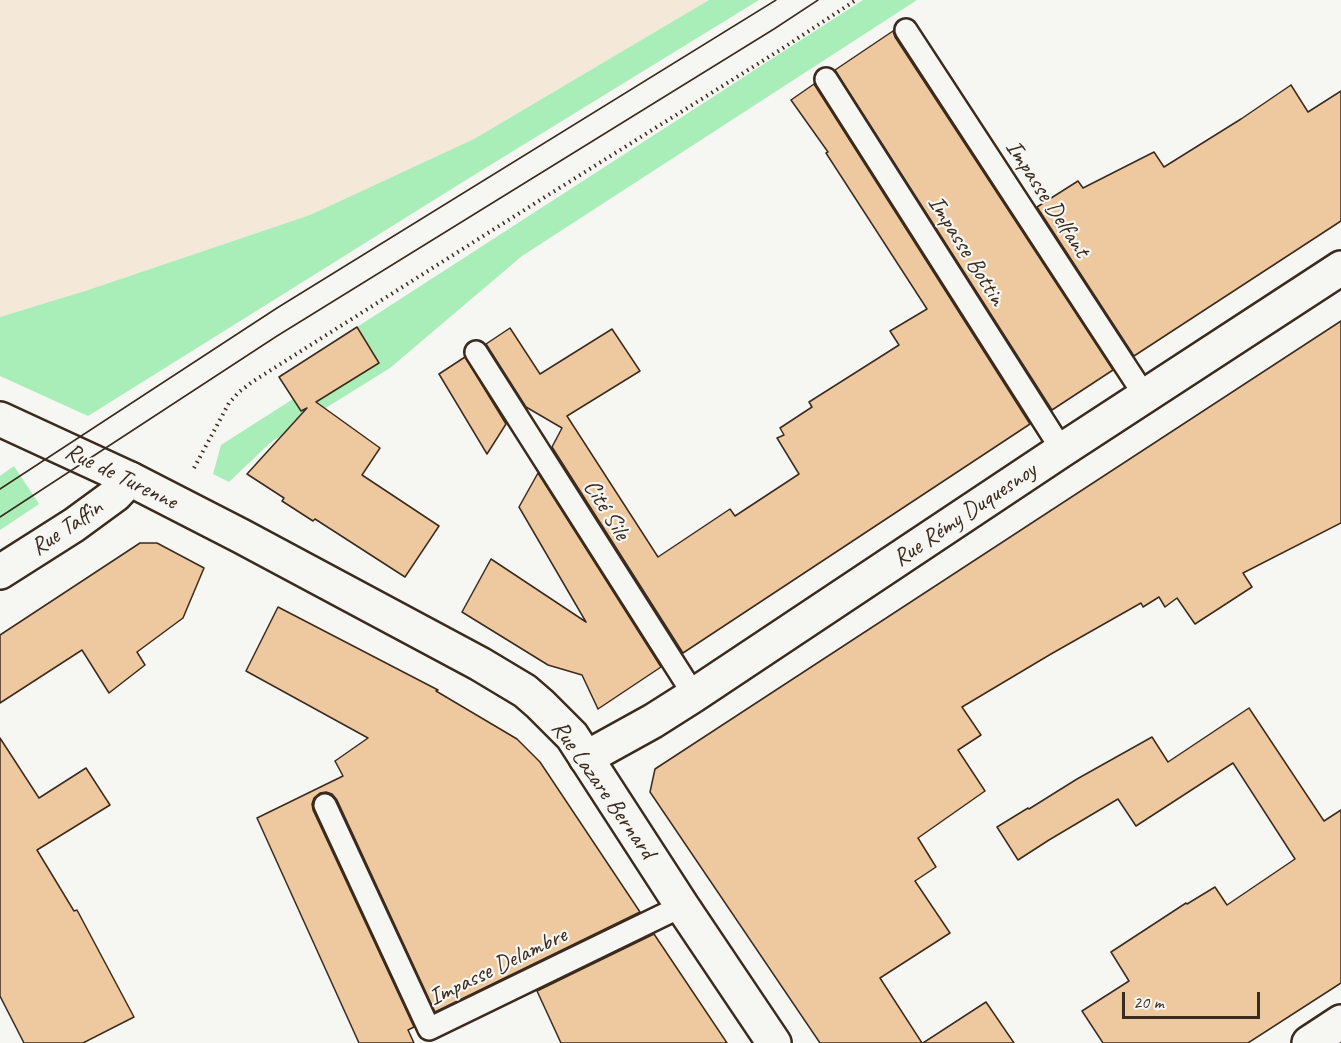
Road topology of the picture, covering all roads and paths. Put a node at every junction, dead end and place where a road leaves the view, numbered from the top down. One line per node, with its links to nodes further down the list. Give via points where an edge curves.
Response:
1 (856, 0): 10 (path, via 252,382 230,403)
2 (906, 30): 6 (lane, Impasse Delfant)
3 (826, 79): 8 (lane, Impasse Bottin)
4 (1341, 268): 6 (street, Rue Rémy Duquesnoy)
5 (476, 352): 13 (lane, Cité Sile)
6 (1145, 396): 8 (street, Rue Rémy Duquesnoy)
7 (0, 419): 9 (street, Rue de Turenne)
8 (1062, 450): 13 (street, Rue Rémy Duquesnoy)
9 (130, 479): 10 (street, Rue de Turenne); 12 (street, Rue Taffin, via 74,525)
10 (175, 502): 11 (street, Rue de Turenne)
11 (241, 536): 14 (street, Rue Lazare Bernard, via 504,678 559,722)
12 (0, 572)
13 (694, 695): 14 (street, Rue Rémy Duquesnoy)
14 (586, 758): 16 (street, Rue Lazare Bernard)
15 (325, 805): 16 (lane, Impasse Delambre, via 429,1029)
16 (682, 906): 18 (street, Rue Lazare Bernard)
17 (1341, 1022): 19 (street)
18 (774, 1043)
19 (1309, 1043)

